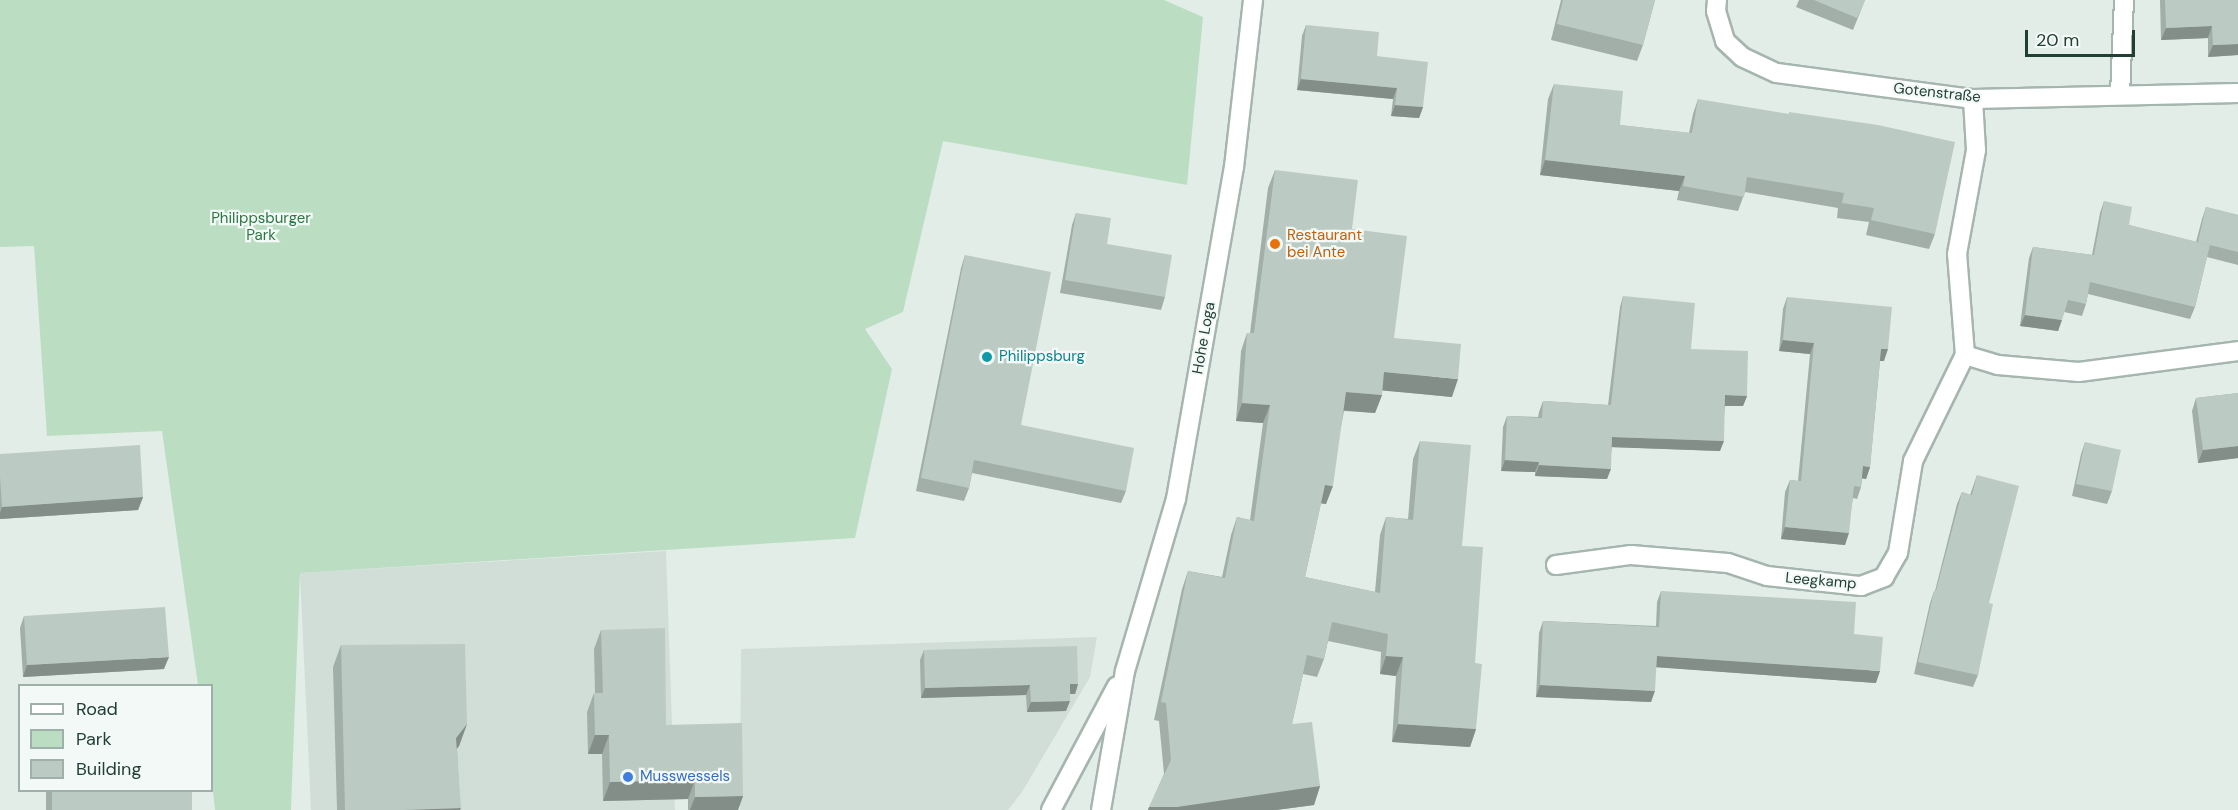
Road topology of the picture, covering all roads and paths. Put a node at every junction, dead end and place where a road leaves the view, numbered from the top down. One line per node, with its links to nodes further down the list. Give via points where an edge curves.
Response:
1 (1253, 0): 10 (street, Hohe Loga, via 1234,167 1176,499)
2 (1717, 0): 6 (street, Gotenstraße, via 1716,11 1725,41 1742,57 1777,73)
3 (2124, 0): 5 (street)
4 (2238, 93): 5 (street, Gotenstraße)
5 (2120, 95): 6 (street, Gotenstraße)
6 (1973, 99): 8 (street, via 1976,150 1957,254)
7 (2238, 351): 8 (street, via 2079,372 1998,366)
8 (1965, 355): 9 (street, Leegkamp, via 1913,462 1898,553 1884,577 1861,586 1767,576 1728,563 1630,555)
9 (1556, 566)
10 (1125, 671): 11 (street, Hohe Loga); 12 (street, Hohe Loga)
11 (1051, 810)
12 (1101, 810)

